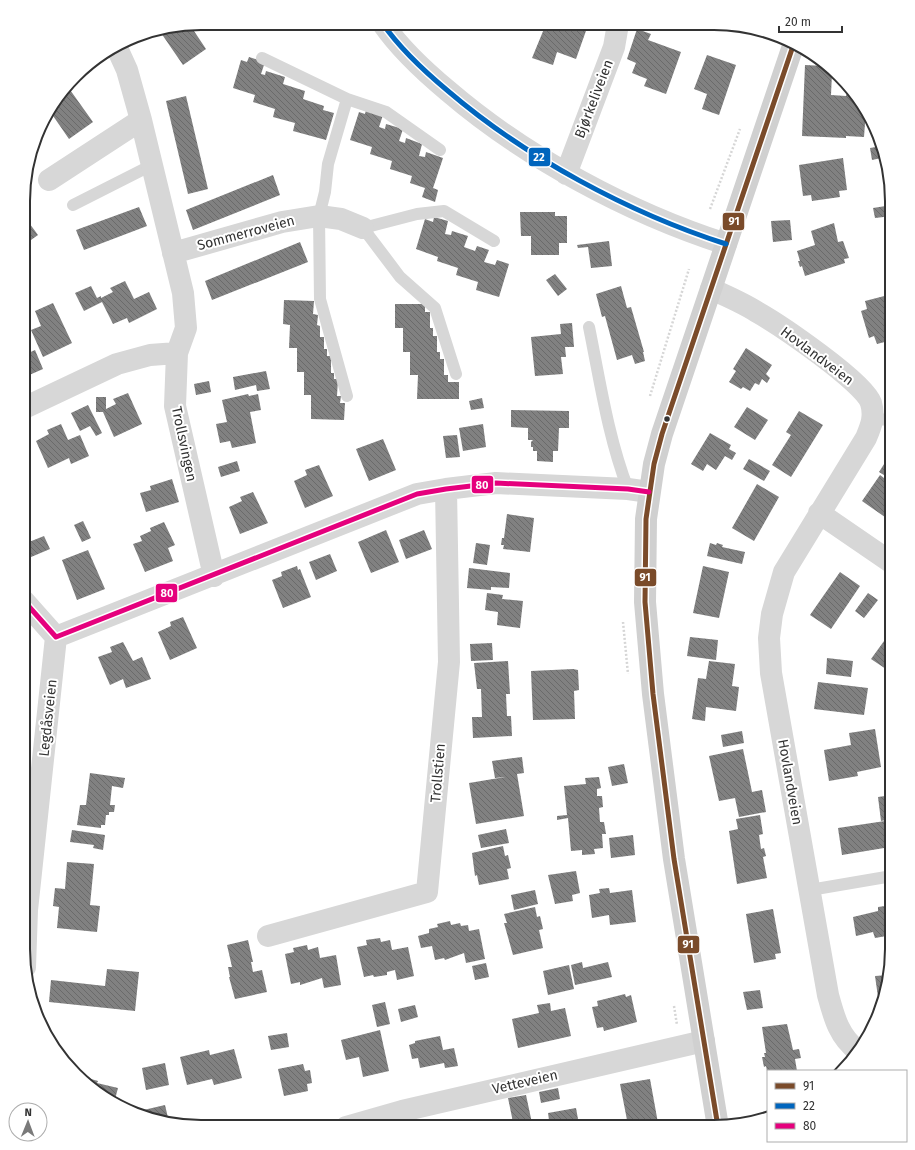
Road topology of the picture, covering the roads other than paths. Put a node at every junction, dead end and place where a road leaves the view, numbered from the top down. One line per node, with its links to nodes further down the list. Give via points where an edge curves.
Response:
1 (387, 30): 10 (street, via 416,64 480,118)
2 (617, 30): 10 (street, Bjørkeliveien, via 614,47)
3 (792, 49): 16 (main road)
4 (118, 51): 7 (street, via 127,70)
5 (262, 58): 6 (lane)
6 (347, 99): 8 (lane, via 386,112); 13 (lane, via 328,164 326,192)
7 (141, 120): 9 (street); 11 (street)
8 (440, 150)
9 (152, 165): 12 (lane); 17 (street)
10 (566, 174): 16 (street, via 700,235)
11 (50, 180)
12 (73, 205)
13 (319, 216): 14 (street, Sommerroveien, via 341,219); 17 (street, Sommerroveien, via 282,222); 22 (lane, via 320,299)
14 (363, 228): 15 (lane, via 417,214 444,211); 21 (lane, via 400,277 435,308)
15 (494, 241)
16 (726, 244): 18 (main road)
17 (173, 253): 20 (street, via 183,293 186,328)
18 (711, 289): 24 (street, Hovlandveien, via 759,313 840,370 862,390); 27 (main road, via 662,434)
19 (589, 327): 26 (lane, via 610,432)
20 (177, 353): 23 (street, via 150,355 117,364); 30 (street, Trollsvingen, via 175,406)
21 (456, 374)
22 (347, 396)
23 (30, 405)
24 (883, 420): 28 (street, Hovlandveien, via 866,438)
25 (446, 489): 26 (street, via 496,483); 30 (street, via 417,494); 36 (street, Trollstien, via 449,662 427,892)
26 (628, 489): 27 (street)
27 (649, 492): 37 (main road, via 644,549 645,602 653,694 674,859)
28 (819, 513): 29 (street); 35 (street, Hovlandveien, via 784,572 772,614 769,638 771,673)
29 (885, 558)
30 (214, 576): 32 (street)
31 (30, 608): 32 (street)
32 (56, 637): 34 (street, Legdåsveien)
33 (885, 877): 35 (lane)
34 (30, 882)
35 (810, 890): 38 (street, Hovlandveien, via 834,1019 847,1043)
36 (268, 936)
37 (704, 1041): 39 (street, Vetteveien); 40 (main road)
38 (854, 1048)
39 (370, 1120)
40 (717, 1120)

